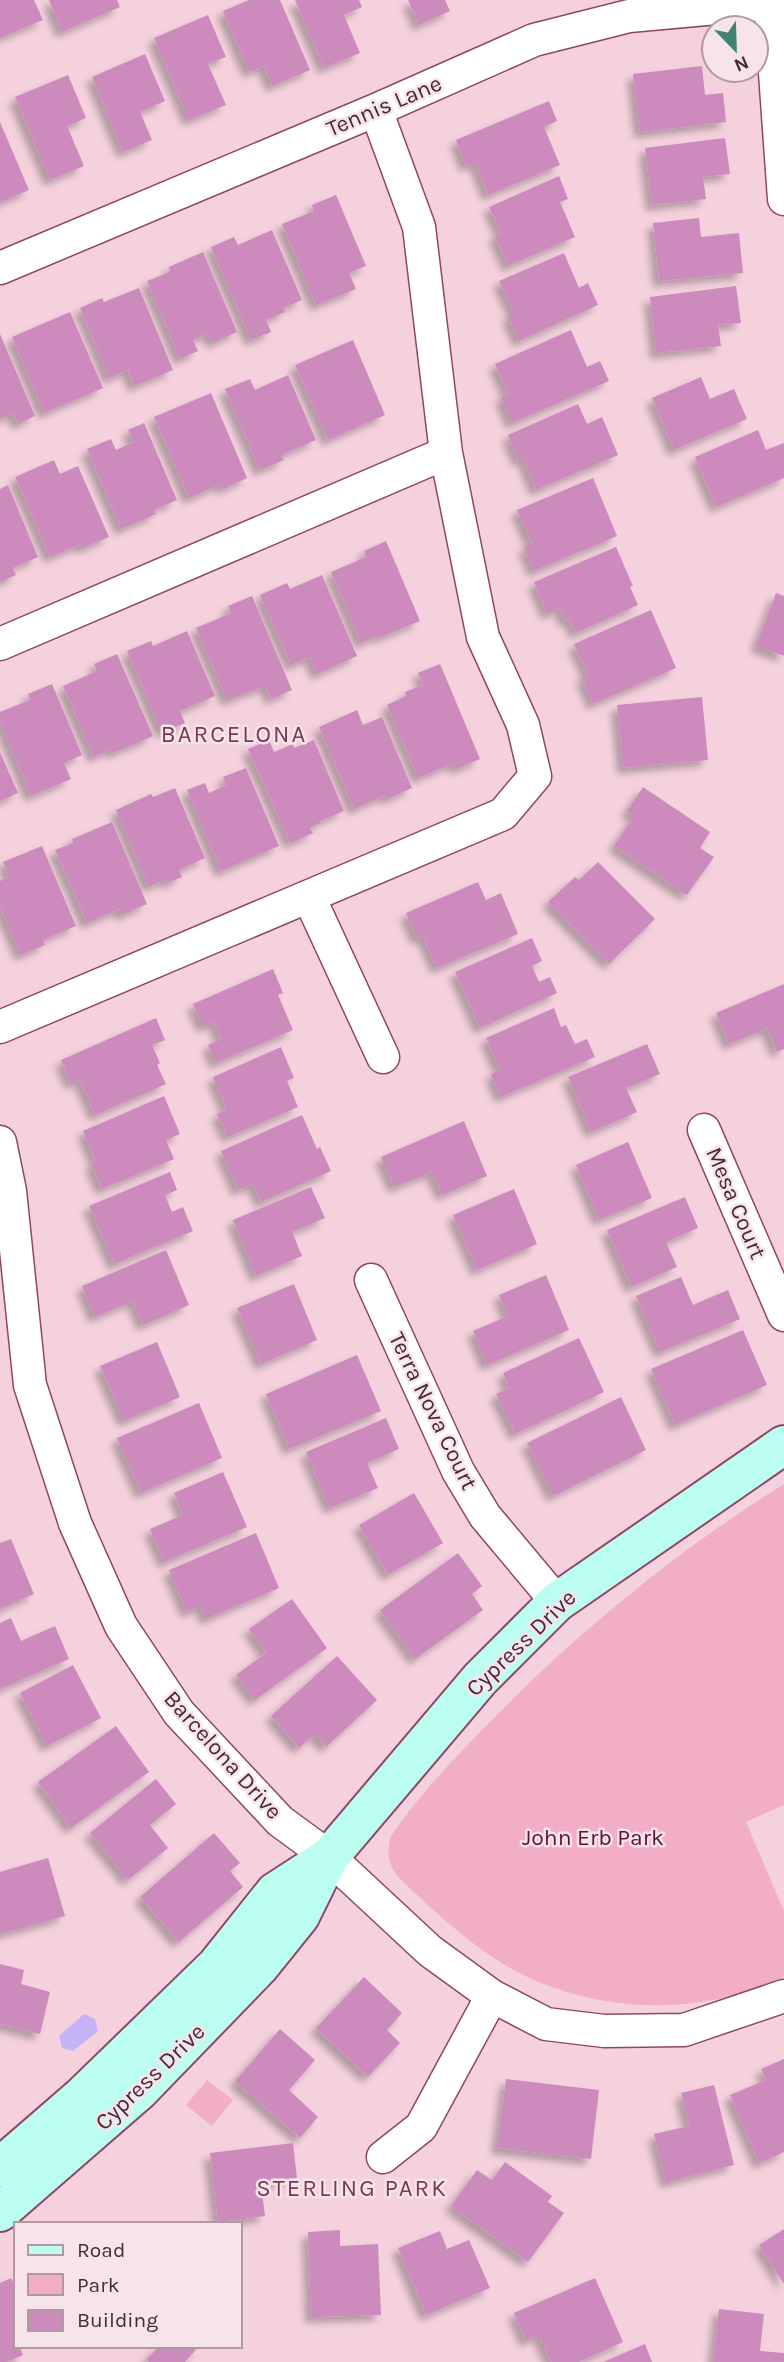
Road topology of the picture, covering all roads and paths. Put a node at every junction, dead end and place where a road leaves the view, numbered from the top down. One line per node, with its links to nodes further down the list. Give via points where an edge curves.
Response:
1 (777, 2): 2 (street, Tennis Lane, via 628,16 534,40); 3 (street)
2 (376, 110): 4 (street, Tennis Lane); 5 (street, via 419,227)
3 (784, 200)
4 (0, 268)
5 (446, 453): 6 (street); 7 (street, via 483,637 523,725 535,776 503,814)
6 (0, 645)
7 (309, 897): 8 (street); 9 (street)
8 (0, 1027)
9 (383, 1057)
10 (704, 1130): 13 (street, Mesa Court)
11 (0, 1142): 16 (street, Barcelona Drive, via 10,1191 30,1385 75,1523 121,1626 179,1713 280,1821)
12 (371, 1280): 15 (street, Terra Nova Court, via 458,1471 485,1516)
13 (784, 1315)
14 (784, 1445): 15 (street, Cypress Drive)
15 (557, 1602): 16 (street, Cypress Drive, via 480,1679)
16 (329, 1857): 17 (street, Barcelona Drive, via 430,1951); 20 (street, Cypress Drive, via 275,1892 215,1966 81,2097); 21 (street, Cypress Drive, via 300,1916 259,1967 139,2091)
17 (492, 1996): 18 (street, Barcelona Drive, via 546,2024 604,2031 684,2030); 19 (street, via 421,2127)
18 (784, 1996)
19 (383, 2157)
20 (0, 2168)
21 (0, 2213)

